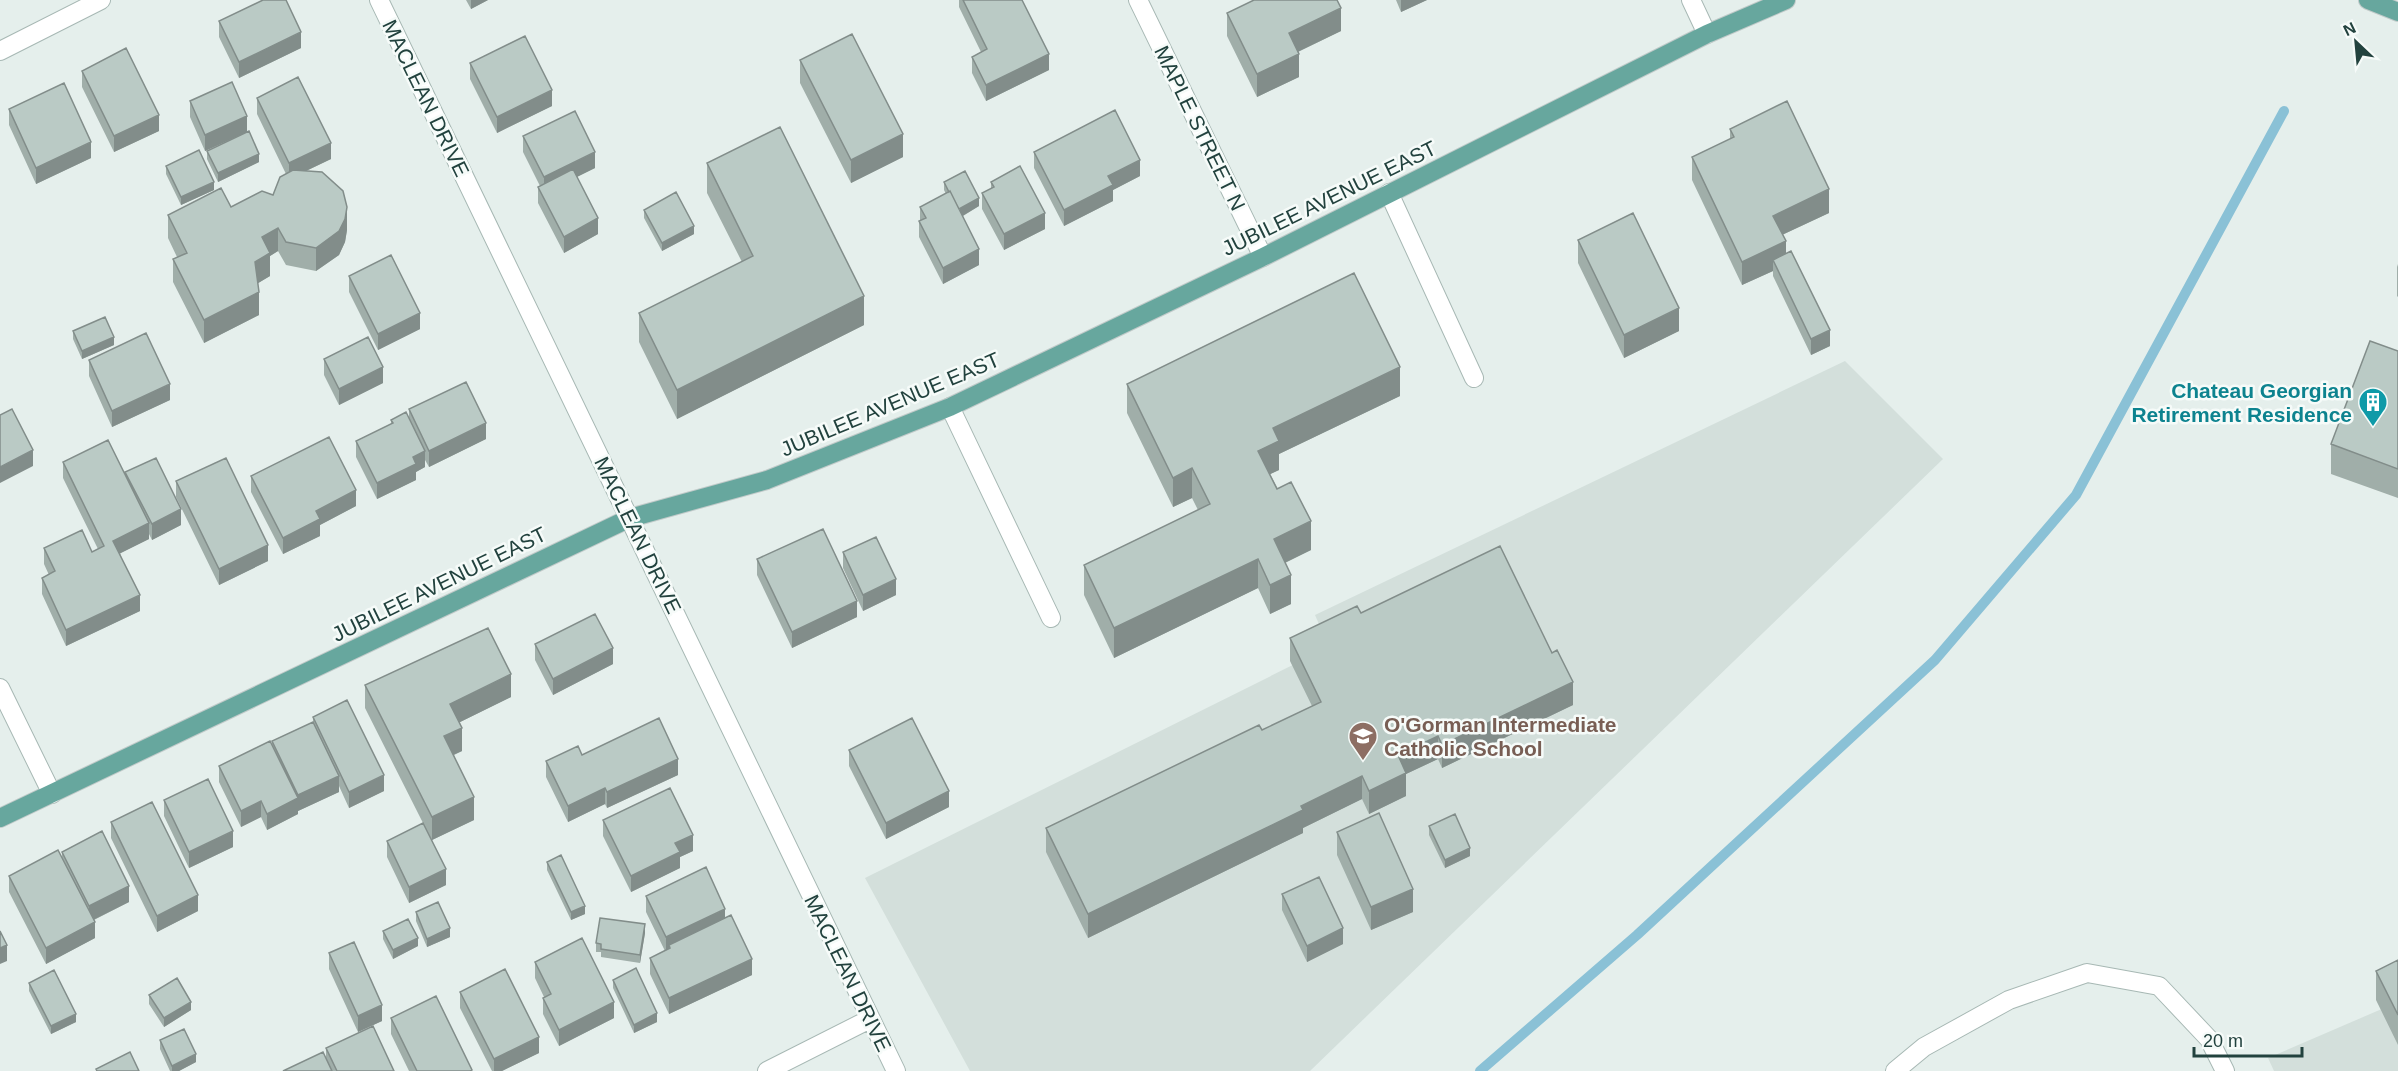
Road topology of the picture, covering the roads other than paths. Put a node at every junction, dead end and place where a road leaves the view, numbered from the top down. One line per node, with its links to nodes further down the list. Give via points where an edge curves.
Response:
1 (101, 0): 9 (street)
2 (379, 0): 14 (street, MACLEAN DRIVE)
3 (1138, 0): 11 (street, MAPLE STREET N)
4 (1691, 0): 8 (street)
5 (1786, 0): 8 (main road, JUBILEE AVENUE EAST)
6 (2368, 0): 7 (main road)
7 (2398, 12)
8 (1707, 34): 10 (main road, JUBILEE AVENUE EAST)
9 (0, 51)
10 (1389, 194): 11 (main road, JUBILEE AVENUE EAST); 12 (street)
11 (1263, 257): 13 (main road, JUBILEE AVENUE EAST)
12 (1474, 378)
13 (950, 407): 14 (main road, JUBILEE AVENUE EAST, via 767,480); 15 (street)
14 (630, 518): 17 (main road, JUBILEE AVENUE EAST); 19 (street, MACLEAN DRIVE)
15 (1051, 618)
16 (0, 688): 17 (street)
17 (52, 794): 18 (main road, JUBILEE AVENUE EAST)
18 (0, 818)
19 (870, 1019): 20 (street); 21 (street, MACLEAN DRIVE)
20 (766, 1071)
21 (896, 1071)
22 (1895, 1071): 23 (street, via 1924,1047 2009,1000 2086,973 2159,986 2210,1039)
23 (2225, 1071)

